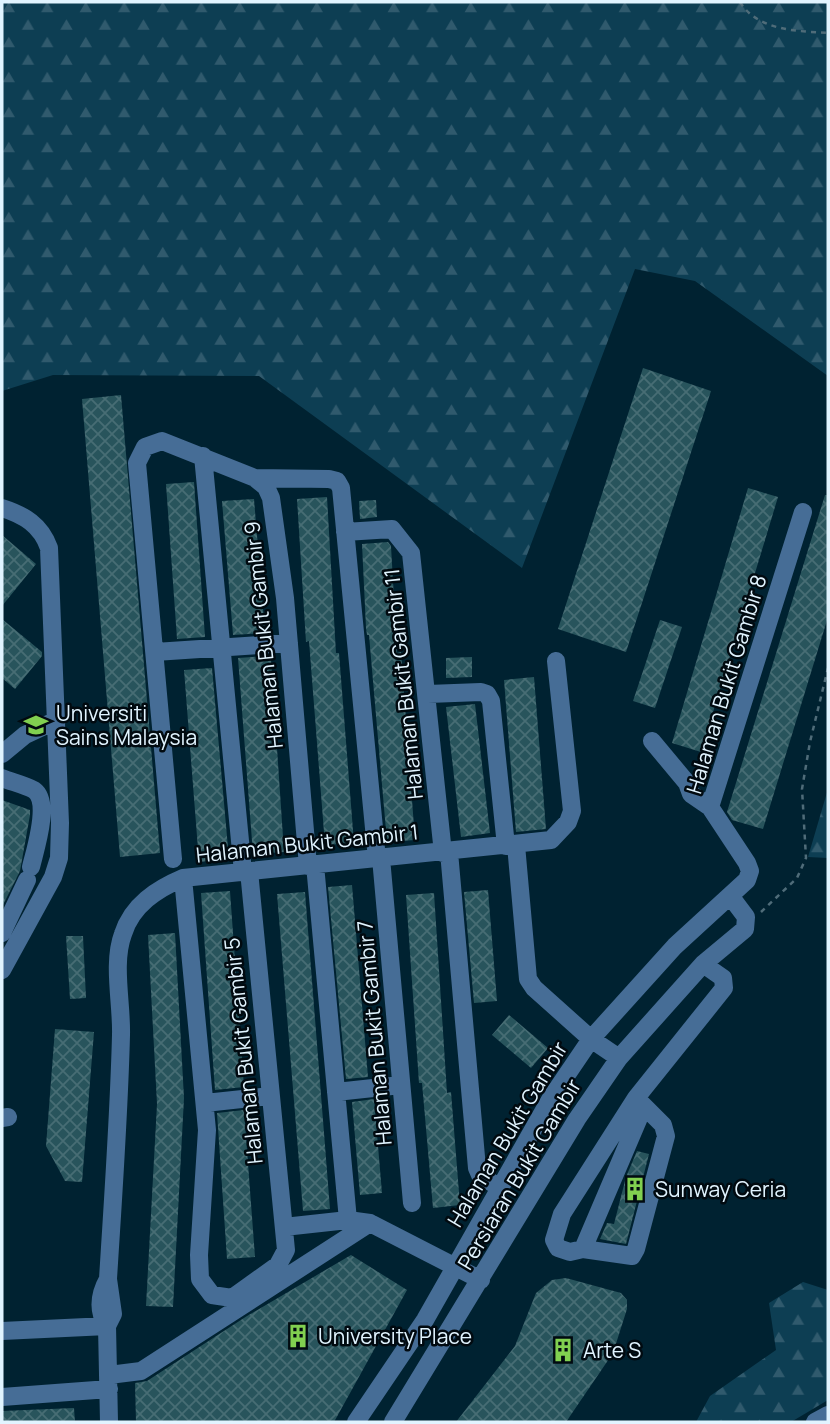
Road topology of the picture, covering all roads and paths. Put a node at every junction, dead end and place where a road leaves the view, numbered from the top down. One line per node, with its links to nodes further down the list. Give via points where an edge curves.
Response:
1 (740, 2): 2 (path, via 747,13 780,29)
2 (828, 33)
3 (203, 456): 4 (street); 9 (street, Halaman Bukit Gambir 5); 10 (street, via 162,441 145,447 137,463)
4 (255, 478): 7 (street, Halaman Bukit Gambir 7, via 337,481); 8 (street, Halaman Bukit Gambir 9, via 271,498)
5 (2, 508): 14 (street, via 38,527 49,548)
6 (803, 512): 18 (street, Halaman Bukit Gambir 8)
7 (345, 532): 13 (street, Halaman Bukit Gambir 11, via 393,529 411,553); 22 (street, Halaman Bukit Gambir 7)
8 (289, 643): 9 (street); 23 (street, Halaman Bukit Gambir 9)
9 (222, 647): 10 (street); 24 (street, Halaman Bukit Gambir 5)
10 (155, 652): 21 (street)
11 (556, 661): 19 (street, Halaman Bukit Gambir 1, via 571,817 546,843)
12 (828, 668): 27 (path, via 802,789 806,858 797,878)
13 (428, 694): 19 (street, via 481,692 492,701); 20 (street, Halaman Bukit Gambir 11)
14 (57, 720): 16 (street, via 24,735); 30 (street, via 59,858)
15 (652, 741): 18 (street, via 687,783 695,781)
16 (2, 754)
17 (2, 778): 28 (street, via 34,790 41,799 42,816 29,873)
18 (713, 799): 26 (street, Halaman Bukit Gambir 8, via 750,871)
19 (511, 846): 20 (street, Halaman Bukit Gambir 1); 31 (street, via 528,979)
20 (446, 852): 22 (street, Halaman Bukit Gambir 1); 38 (street, Halaman Bukit Gambir 11, via 477,1168)
21 (173, 859)
22 (379, 859): 23 (street, Halaman Bukit Gambir 1); 33 (street, Halaman Bukit Gambir 7)
23 (312, 865): 24 (street, Halaman Bukit Gambir 1); 34 (street, Halaman Bukit Gambir 9)
24 (246, 872): 25 (street, Halaman Bukit Gambir 1); 35 (street, Halaman Bukit Gambir 5)
25 (183, 878): 37 (street); 46 (street, Halaman Bukit Gambir 1, via 145,900 122,936 108,1279 113,1314)
26 (731, 897): 27 (street); 31 (street, Halaman Bukit Gambir, via 676,946)
27 (747, 923): 29 (street, Persiaran Bukit Gambir)
28 (2, 933)
29 (703, 964): 32 (street, Persiaran Bukit Gambir); 36 (street, via 723,978 724,988)
30 (2, 970)
31 (591, 1039): 32 (street); 38 (street, Halaman Bukit Gambir)
32 (619, 1058): 45 (street, Persiaran Bukit Gambir)
33 (401, 1085): 34 (street); 39 (street, Halaman Bukit Gambir 7)
34 (336, 1092): 40 (street, Halaman Bukit Gambir 9)
35 (270, 1096): 37 (street); 42 (street, Halaman Bukit Gambir 5)
36 (640, 1102): 43 (street); 43 (street, via 562,1214 554,1240 558,1248); 43 (street, via 663,1125 666,1136 636,1249 632,1256 624,1257)
37 (205, 1103): 42 (street, Halaman Bukit Gambir 5, via 200,1279 212,1296 232,1298 278,1265 283,1258)
38 (500, 1188): 44 (street, Halaman Bukit Gambir)
39 (412, 1203)
40 (348, 1220): 41 (street); 42 (street)
41 (370, 1223): 44 (street); 48 (street, via 141,1371)
42 (284, 1227)
43 (576, 1251)
44 (455, 1267): 45 (street); 52 (street, Halaman Bukit Gambir)
45 (481, 1280): 53 (street, Persiaran Bukit Gambir)
46 (107, 1326): 47 (street); 48 (street, Halaman Bukit Gambir 1)
47 (2, 1331)
48 (109, 1382): 49 (street); 51 (street, Halaman Bukit Gambir 1)
49 (2, 1396)
50 (828, 1415): 54 (street)
51 (109, 1422)
52 (356, 1422)
53 (393, 1422)
54 (815, 1422)

